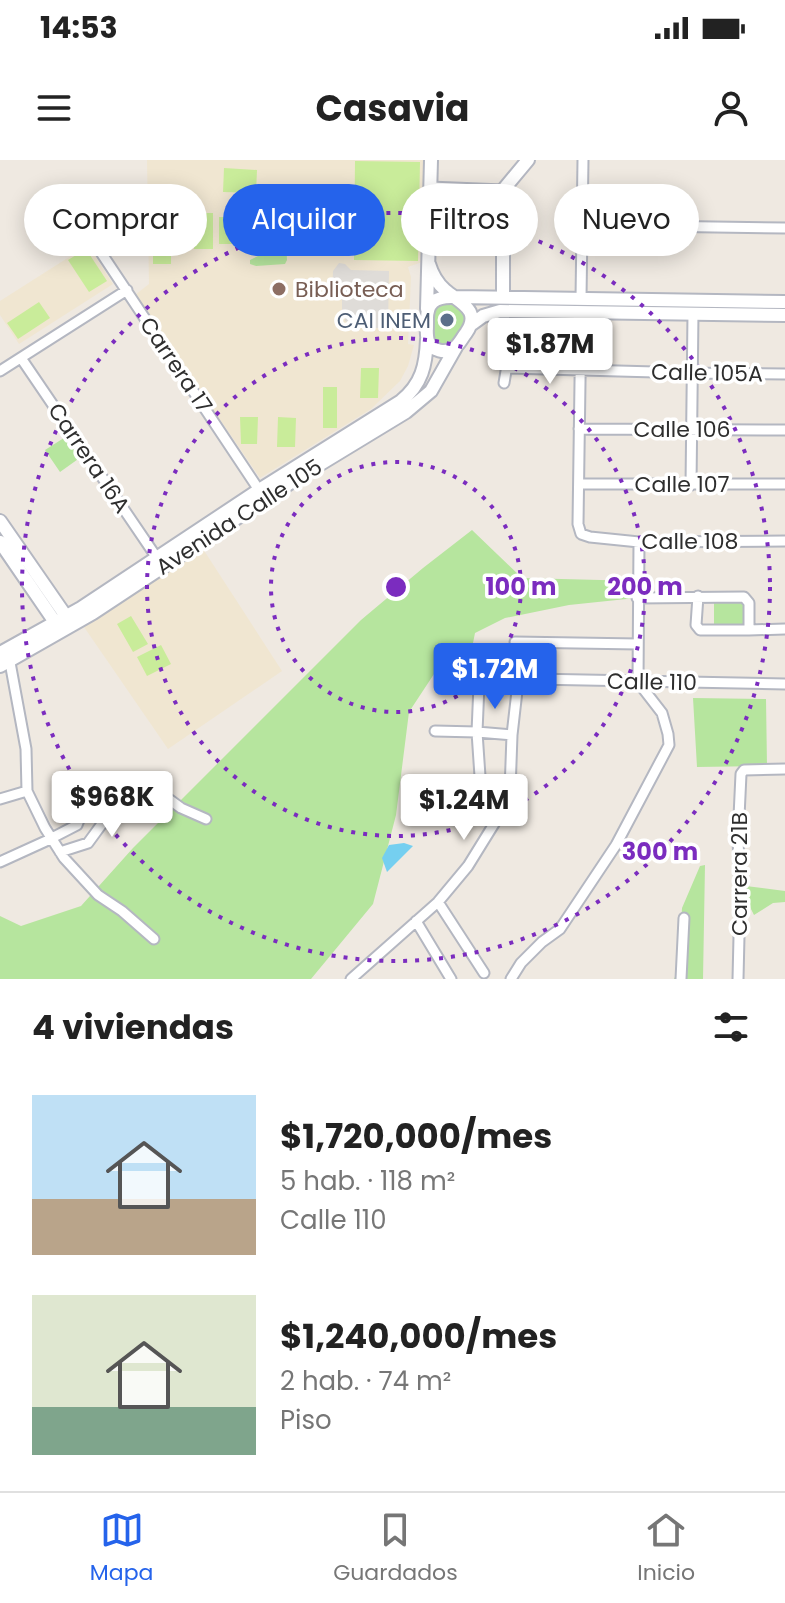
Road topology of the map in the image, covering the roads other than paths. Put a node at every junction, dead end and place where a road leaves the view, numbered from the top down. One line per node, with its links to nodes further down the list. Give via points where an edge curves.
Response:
1 (431, 160): 4 (main road)
2 (528, 160): 5 (main road)
3 (583, 160): 6 (street)
4 (430, 184)
5 (508, 184)
6 (583, 184)
7 (699, 227): 8 (street)
8 (785, 228)
9 (104, 256): 14 (street, Carrera 17)
10 (429, 256): 13 (main road)
11 (503, 256): 16 (main road)
12 (582, 256): 18 (street)
13 (429, 264): 15 (main road); 19 (main road)
14 (127, 290): 25 (street); 37 (street, Carrera 17)
15 (454, 297): 16 (main road); 19 (main road, via 434,301); 22 (main road, via 467,308)
16 (503, 297): 18 (main road)
17 (785, 302): 18 (main road)
18 (581, 305): 20 (main road); 22 (main road, via 500,311); 27 (street)
19 (427, 312): 23 (main road)
20 (693, 313): 21 (main road); 28 (street)
21 (785, 315)
22 (472, 324): 24 (main road)
23 (427, 339): 24 (main road, via 439,351); 37 (main road, Avenida Calle 105, via 423,373 406,397)
24 (456, 347): 45 (main road, Avenida Calle 105, via 431,391 406,412 93,613)
25 (21, 358): 26 (street); 42 (street, Carrera 16A)
26 (0, 371)
27 (581, 371): 28 (street, Calle 105A); 30 (street, Calle 105A, via 508,368); 32 (street)
28 (692, 373): 29 (street, Calle 105A); 31 (street)
29 (785, 374)
30 (504, 383)
31 (691, 428): 32 (street, Calle 106); 33 (street, Calle 106); 36 (street)
32 (579, 429): 34 (street)
33 (785, 430)
34 (579, 484): 36 (street, Calle 107); 41 (street, Calle 108, via 581,534)
35 (785, 484): 36 (street, Calle 107)
36 (691, 485)
37 (259, 490): 42 (main road, Avenida Calle 105)
38 (0, 521): 45 (main road)
39 (785, 541): 41 (street, Calle 108)
40 (0, 542): 45 (main road)
41 (639, 542): 44 (street)
42 (157, 558): 45 (main road, Avenida Calle 105)
43 (698, 596): 44 (street); 47 (street, via 744,597 749,603); 47 (street, via 700,630)
44 (637, 598): 49 (street)
45 (64, 624): 50 (main road, Avenida Calle 105)
46 (785, 629): 47 (street)
47 (749, 630)
48 (515, 642): 49 (street)
49 (638, 644): 51 (street)
50 (4, 657): 58 (street, via 26,749)
51 (638, 682): 52 (street, Calle 110); 56 (street, Calle 110, via 525,681 517,691); 73 (street, via 662,713 669,745 616,845 560,929 521,963)
52 (785, 684)
53 (479, 685): 55 (street)
54 (435, 731): 55 (street)
55 (477, 732): 56 (street); 59 (street)
56 (512, 735): 66 (street, via 510,791 502,811)
57 (785, 769): 75 (street, Carrera 21B, via 741,774)
58 (27, 791): 61 (street); 63 (street)
59 (481, 791)
60 (76, 797): 63 (street, via 78,822)
61 (0, 799)
62 (206, 819): 64 (street, via 134,780 88,843)
63 (50, 839): 64 (street); 65 (street)
64 (60, 852): 69 (street, via 98,895)
65 (0, 862)
66 (438, 902): 68 (street); 70 (street)
67 (684, 918): 74 (street)
68 (416, 921): 71 (street); 72 (street)
69 (154, 939)
70 (484, 973)
71 (351, 979)
72 (451, 979)
73 (511, 979)
74 (681, 979)
75 (738, 979)

